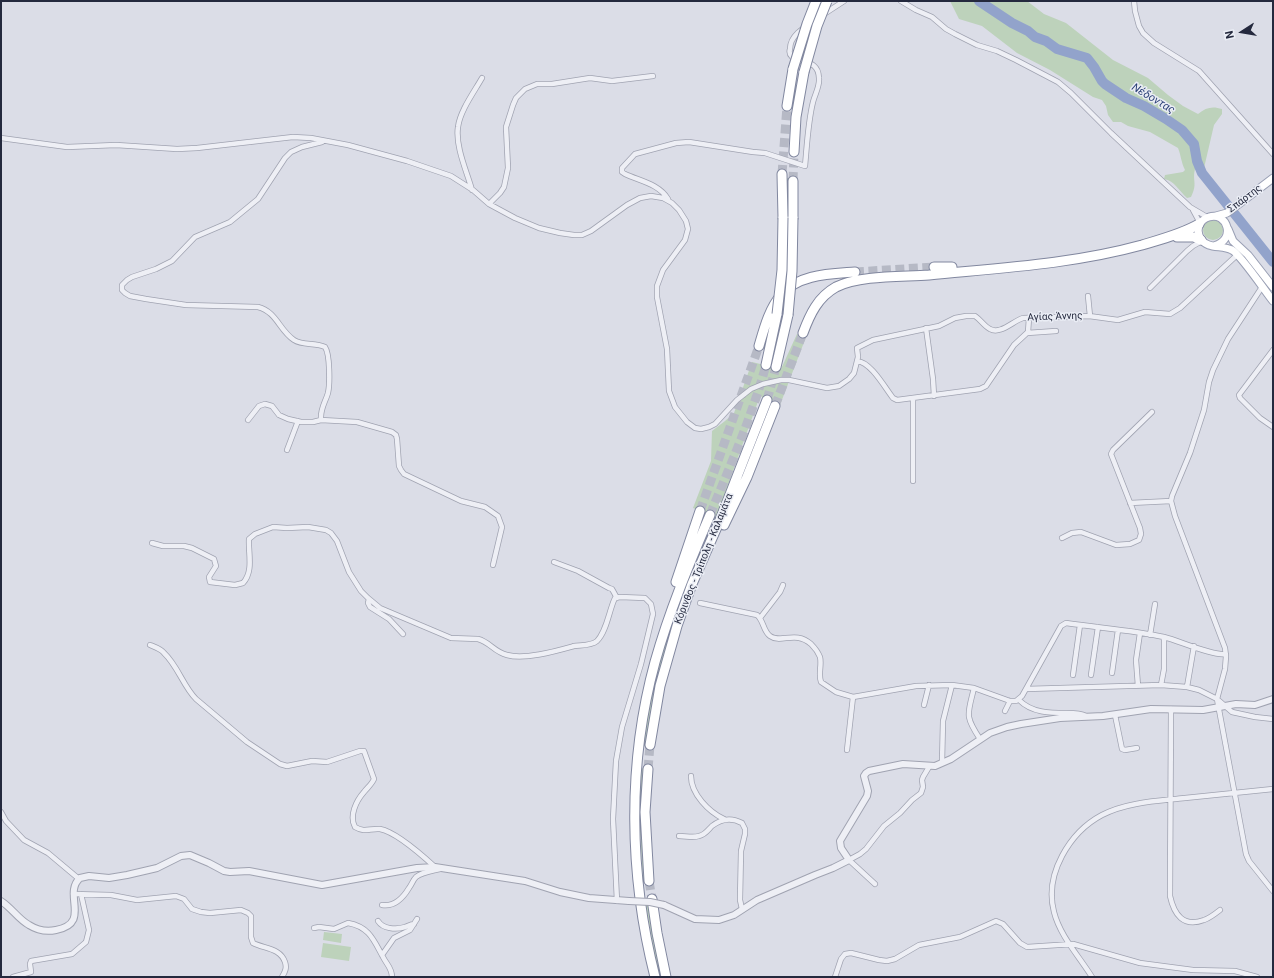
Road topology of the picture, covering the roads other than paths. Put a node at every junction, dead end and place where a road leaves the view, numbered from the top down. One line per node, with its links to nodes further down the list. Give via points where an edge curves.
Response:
1 (816, 1): 8 (highway, bridge, via 793,69)
2 (828, 1): 11 (highway, bridge, via 817,26 804,72 796,117)
3 (844, 1): 18 (street, via 801,30 790,45 792,58 811,63 819,78 813,102 805,166 765,153 689,142 635,154 630,158 622,172 656,186)
4 (901, 1): 21 (street, via 978,46 997,51 1058,82)
5 (1134, 1): 12 (street, via 1134,11 1143,33 1199,70)
6 (653, 76): 19 (street, via 612,81 590,78 537,84 525,89 516,98 506,126 508,168 504,187)
7 (482, 78): 17 (street, via 457,128 459,148)
8 (787, 106)
9 (1, 138): 10 (street, via 67,147 116,145 177,149 293,136)
10 (324, 141): 17 (street, via 407,160 451,176); 55 (street, via 291,152 258,199 230,222 195,237 172,261 132,277 122,285 125,293 146,300 265,309 294,339 325,347 329,385 320,414)
11 (794, 152)
12 (1273, 154)
13 (782, 174): 47 (highway, bridge, via 782,270 777,314)
14 (1273, 178): 20 (main road, Σπάρτης)
15 (793, 181): 48 (highway, bridge, via 792,271 788,315)
16 (1273, 184): 20 (main road, Σπάρτης)
17 (473, 190): 19 (street)
18 (669, 200): 19 (street, via 659,196 640,198 591,231 578,235 539,228); 46 (street, Αγίας Άννης, via 682,214 688,229 685,240 663,270 657,286 657,297 667,349 669,391 675,407 695,428 705,428 717,423 746,393 763,384 789,380 831,388 842,384 854,373)
19 (489, 204)
20 (1240, 206): 24 (main road, Σπάρτης)
21 (1190, 207): 23 (street); 25 (street)
22 (1216, 216): 23 (main road); 24 (main road, Σπάρτης); 24 (main road)
23 (1207, 217): 25 (main road)
24 (1227, 221): 28 (main road, via 1225,239); 34 (main road, via 1233,241 1248,255)
25 (1200, 224): 26 (highway); 27 (main road, via 1198,232)
26 (1164, 239): 27 (highway, via 1187,236); 31 (highway, via 1101,255)
27 (1202, 241): 28 (main road); 35 (street, via 1193,246)
28 (1214, 246): 29 (main road, via 1232,250)
29 (1237, 254): 33 (main road); 38 (street, Αγίας Άννης, via 1172,314 1145,312 1118,320)
30 (934, 267): 31 (highway)
31 (1006, 267): 42 (highway, via 849,282 826,294 809,317)
32 (855, 272): 44 (highway, via 813,277 786,290 771,312)
33 (1262, 287): 37 (main road); 60 (street, via 1228,339 1213,370 1204,410)
34 (1273, 287)
35 (1150, 288)
36 (1088, 296): 38 (street)
37 (1273, 301)
38 (1090, 316): 39 (street, Αγίας Άννης)
39 (1029, 318): 40 (street, Αγίας Άννης, via 1018,320 996,331 992,331 976,317 970,316 955,318 939,326); 43 (street)
40 (926, 328): 46 (street, Αγίας Άννης, via 866,343 858,348); 49 (street)
41 (1056, 331): 43 (street)
42 (803, 333)
43 (1027, 333): 49 (street, via 1014,345 985,387)
44 (759, 346)
45 (1273, 350): 57 (street, via 1239,395 1260,418)
46 (857, 361): 50 (street, via 868,366 896,400)
47 (766, 365)
48 (776, 368)
49 (934, 396): 50 (street)
50 (913, 399): 59 (street)
51 (767, 400): 75 (highway, Κόρινθος - Τρίπολη - Καλαμάτα)
52 (775, 406): 75 (highway, via 747,477)
53 (1152, 412): 61 (street, via 1111,452)
54 (248, 420): 56 (street, via 259,406 269,404 279,414)
55 (321, 420): 56 (street); 67 (street, via 357,422 392,432 396,435 399,466 404,474 461,501 493,511 502,527)
56 (298, 421): 58 (street)
57 (1273, 427)
58 (287, 450)
59 (913, 481)
60 (1171, 501): 61 (street); 85 (street)
61 (1130, 502): 64 (street, via 1141,531 1136,542 1114,545 1081,532)
62 (700, 511): 82 (highway, via 675,585)
63 (710, 515): 82 (highway, Κόρινθος - Τρίπολη - Καλαμάτα, via 682,580)
64 (1062, 538)
65 (152, 543): 70 (street, via 188,547 210,557 216,562 209,577 210,582 235,584 243,583 247,576 250,563 249,539 255,534 273,527 326,530 335,536 349,572)
66 (554, 562): 69 (street, via 612,589)
67 (493, 565)
68 (783, 585): 73 (street)
69 (617, 598): 70 (street, via 595,642 516,656 497,652 480,639 448,637 382,609); 133 (street, via 645,598 651,604 653,614 622,727 616,761 613,819)
70 (369, 599): 79 (street, via 371,608 388,618)
71 (700, 603): 73 (street)
72 (1155, 604): 80 (street)
73 (760, 618): 96 (street, via 769,636 798,637 808,642 815,648 821,661 821,682 836,692)
74 (1080, 625): 76 (street); 87 (street); 95 (street, via 1066,623 1061,626)
75 (677, 626): 109 (highway, Κόρινθος - Τρίπολη - Καλαμάτα, via 660,686)
76 (1098, 628): 77 (street); 88 (street)
77 (1118, 630): 78 (street); 86 (street)
78 (1140, 633): 80 (street); 92 (street, via 1136,660)
79 (403, 634)
80 (1150, 635): 81 (street)
81 (1164, 638): 84 (street); 91 (street)
82 (660, 644): 148 (highway, Κόρινθος - Τρίπολη - Καλαμάτα, via 642,725 636,768 635,812 641,901)
83 (150, 645): 123 (street, via 168,657 196,699 247,742 280,764 287,766 312,761 327,762 360,751 364,752 374,779 354,808 352,822 355,827 366,831 380,829 393,834)
84 (1194, 646): 85 (street, via 1217,654); 93 (street)
85 (1226, 654): 97 (street)
86 (1112, 673)
87 (1073, 675)
88 (1091, 675)
89 (929, 685): 90 (street); 96 (street); 101 (street)
90 (952, 685): 94 (street); 112 (street, via 943,721)
91 (1162, 685): 92 (street); 93 (street)
92 (1138, 686): 95 (street)
93 (1187, 687): 97 (street)
94 (974, 688): 100 (street); 108 (street, via 968,717)
95 (1026, 689): 99 (street)
96 (853, 697): 111 (street)
97 (1218, 699): 102 (street)
98 (1273, 699): 102 (street, via 1255,705 1236,704)
99 (1019, 700): 100 (street); 106 (street, via 1044,712 1080,713)
100 (1010, 701): 104 (street)
101 (924, 705)
102 (1222, 707): 103 (street, via 1203,710); 107 (street, via 1255,718); 117 (street)
103 (1171, 709): 105 (street); 118 (street)
104 (1005, 711)
105 (1115, 715): 106 (street); 110 (street, via 1122,749)
106 (1088, 717): 108 (street, via 1053,719 1012,726)
107 (1273, 719)
108 (980, 739): 112 (street)
109 (650, 745)
110 (1137, 748)
111 (847, 750)
112 (942, 763): 113 (street)
113 (929, 767): 122 (street, via 922,780 921,793 884,826 866,849); 122 (street, via 903,764 865,774 868,792 840,841 841,848)
114 (648, 769): 126 (highway, via 646,819)
115 (691, 776): 120 (street, via 693,786 703,802 713,813)
116 (1273, 789): 117 (street)
117 (1235, 793): 118 (street); 128 (street, via 1247,858)
118 (1170, 800): 136 (street, via 1172,908 1180,918 1190,922 1206,920); 141 (street, via 1127,806 1107,813 1083,829 1064,852 1055,871 1052,899 1055,917)
119 (1, 812): 125 (street, via 24,840 48,853)
120 (724, 819): 121 (street, via 699,836); 135 (street, via 738,821 745,829 741,852)
121 (680, 836)
122 (849, 860): 127 (street); 135 (street)
123 (435, 867): 124 (street); 125 (street, via 322,885 256,872 224,871 185,855 147,871 117,877 84,876)
124 (442, 868): 133 (street, via 514,879 573,895); 134 (street, via 418,875 399,900 390,905)
125 (79, 879): 129 (street, via 74,884)
126 (649, 881)
127 (875, 884)
128 (1273, 891)
129 (73, 894): 130 (street); 132 (street, via 74,918 67,927 53,930 41,930 29,925)
130 (81, 894): 145 (street, via 89,930 86,942 72,954 31,961 30,972); 146 (street, via 111,895 137,900 176,896 184,899 192,909 201,912 246,911 251,916 251,937 254,943 279,952 284,958 286,966)
131 (652, 899): 149 (highway)
132 (1, 901)
133 (617, 901): 135 (street, bridge, via 664,905 686,916 703,920 719,920)
134 (382, 905)
135 (742, 909)
136 (1220, 910)
137 (417, 919): 139 (street)
138 (378, 921): 139 (street, via 382,926 390,928)
139 (414, 924): 142 (street, via 406,933 394,938)
140 (314, 928): 143 (street, via 334,929 348,923 352,924 368,933)
141 (1070, 944): 150 (street, via 1025,947 1003,924 996,921 960,937 919,945 887,961 845,954); 151 (street); 152 (street, via 1152,965 1235,971)
142 (387, 947): 143 (street); 144 (street)
143 (380, 949): 144 (street)
144 (382, 955): 147 (street, via 391,968)
145 (13, 977)
146 (282, 977)
147 (392, 977)
148 (655, 977)
149 (666, 977)
150 (835, 977)
151 (1092, 977)
152 (1257, 977)

